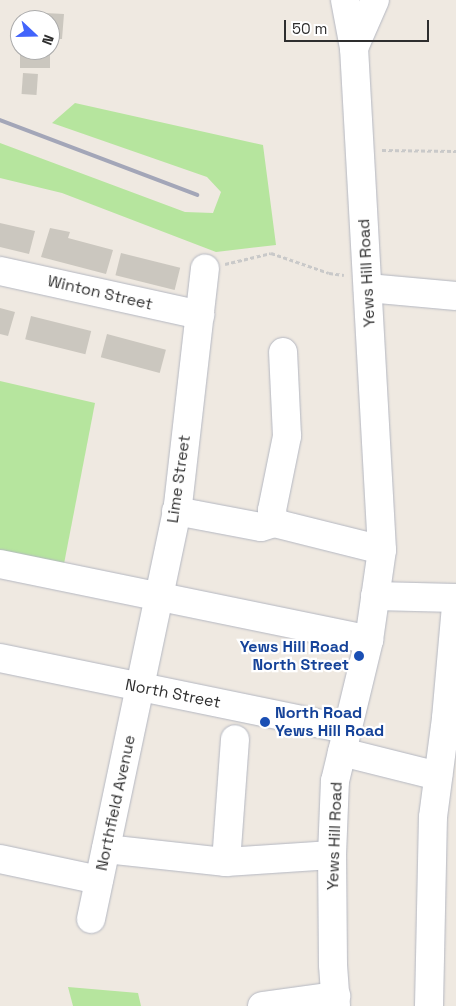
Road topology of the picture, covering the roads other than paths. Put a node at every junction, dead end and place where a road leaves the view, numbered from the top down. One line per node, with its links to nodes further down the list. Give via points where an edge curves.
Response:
1 (345, 0): 3 (street)
2 (375, 0): 3 (street, Yews Hill Road)
3 (354, 48): 6 (street, Yews Hill Road)
4 (205, 269): 8 (street, Lime Street)
5 (0, 270): 8 (street, Winton Street)
6 (368, 283): 7 (street); 12 (street, Yews Hill Road)
7 (456, 296)
8 (200, 315): 10 (street, Lime Street)
9 (283, 352): 11 (street, via 287,436 272,510)
10 (176, 512): 11 (street, via 261,527); 14 (street, Lime Street)
11 (274, 523): 12 (street)
12 (382, 550): 15 (street, Yews Hill Road)
13 (0, 564): 14 (street)
14 (159, 596): 18 (street); 20 (street, Lime Street)
15 (375, 596): 16 (street); 18 (street, Yews Hill Road)
16 (456, 598)
17 (456, 605): 23 (street)
18 (370, 640): 22 (street, Yews Hill Road)
19 (0, 658): 20 (street, North Street)
20 (141, 688): 22 (street, North Street); 24 (street, Northfield Avenue)
21 (234, 738): 27 (street)
22 (345, 741): 23 (street, North Street); 25 (street, Yews Hill Road, via 335,781)
23 (438, 776): 32 (street, via 433,817)
24 (106, 849): 27 (street); 28 (street, Northfield Avenue)
25 (332, 855): 27 (street); 30 (street, Yews Hill Road)
26 (0, 859): 28 (street)
27 (226, 862)
28 (99, 880): 29 (street, Northfield Avenue)
29 (91, 919)
30 (336, 1001): 31 (street)
31 (262, 1006)
32 (429, 1006)

